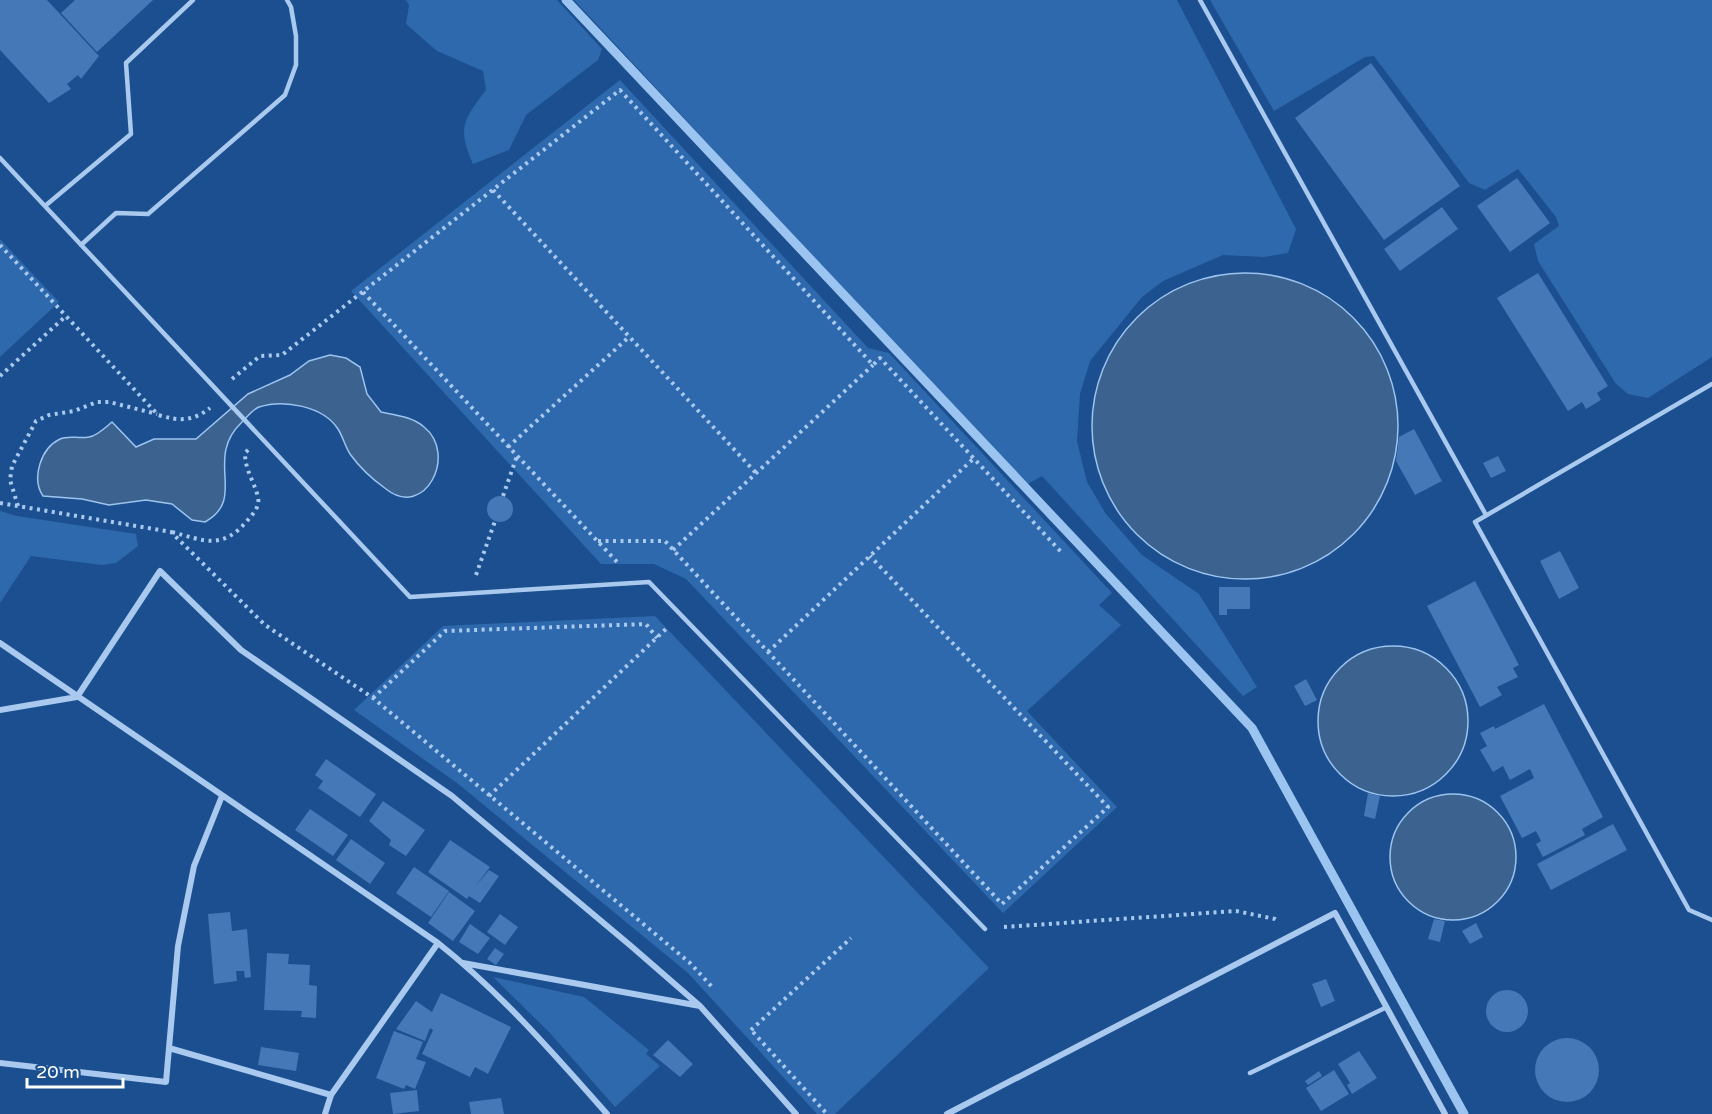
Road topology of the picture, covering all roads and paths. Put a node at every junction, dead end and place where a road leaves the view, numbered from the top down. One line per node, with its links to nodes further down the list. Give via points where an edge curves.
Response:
1 (193, 0): 6 (lane, via 126,63 131,134)
2 (287, 0): 8 (lane, via 296,36 296,65 285,95 148,214 116,213)
3 (1200, 0): 25 (lane)
4 (0, 158): 6 (lane)
5 (493, 190): 9 (path); 11 (path); 12 (path, via 620,90)
6 (45, 206): 8 (lane)
7 (0, 245): 10 (path)
8 (81, 245): 15 (lane)
9 (363, 292): 15 (path, via 282,355 260,356); 19 (path)
10 (66, 315): 13 (path); 17 (path)
11 (629, 337): 19 (path); 22 (path)
12 (873, 364): 21 (path, via 880,358); 22 (path)
13 (0, 376)
14 (1712, 384): 25 (lane)
15 (218, 391): 16 (lane)
16 (224, 397): 17 (path, via 196,418 175,420); 18 (lane)
17 (158, 415): 24 (path, via 97,402 36,421 12,466 10,480)
18 (260, 436): 27 (path, via 245,453 245,466 258,499 256,511 235,536 204,540); 33 (lane, via 410,597)
19 (508, 447): 20 (path)
20 (517, 456): 23 (path); 28 (path)
21 (974, 458): 30 (path); 31 (path)
22 (756, 473): 29 (path)
23 (503, 496)
24 (18, 506)
25 (1486, 515): 43 (lane, via 1475,522 1689,910)
26 (495, 521): 33 (path)
27 (171, 532)
28 (598, 541): 29 (path, via 665,541); 32 (path)
29 (673, 550): 37 (path)
30 (1062, 554)
31 (870, 556): 37 (path); 37 (path, via 1108,807 1002,904)
32 (636, 583): 33 (lane); 34 (lane, via 649,582)
33 (470, 593)
34 (681, 615): 35 (path); 44 (lane)
35 (657, 638): 39 (path, via 646,624 445,632); 42 (path)
36 (0, 643): 38 (street)
37 (768, 652)
38 (77, 697): 40 (street); 41 (street); 49 (street, via 160,571 241,650 452,796)
39 (373, 698)
40 (0, 710)
41 (222, 796): 47 (street); 52 (street, via 194,866 178,946)
42 (489, 796)
43 (1712, 920)
44 (985, 929): 45 (path, via 1236,911 1275,919)
45 (1293, 935): 50 (street, via 1335,913); 59 (street)
46 (850, 938): 51 (path)
47 (438, 943): 48 (street); 55 (street)
48 (462, 963): 49 (street); 57 (street, via 538,1036)
49 (700, 1006): 58 (street)
50 (1387, 1007): 54 (lane); 60 (street)
51 (751, 1030)
52 (169, 1048): 53 (street, via 166,1082); 55 (street)
53 (0, 1063)
54 (1250, 1073)
55 (331, 1095): 56 (street)
56 (325, 1114)
57 (607, 1114)
58 (796, 1114)
59 (947, 1114)
60 (1445, 1114)

